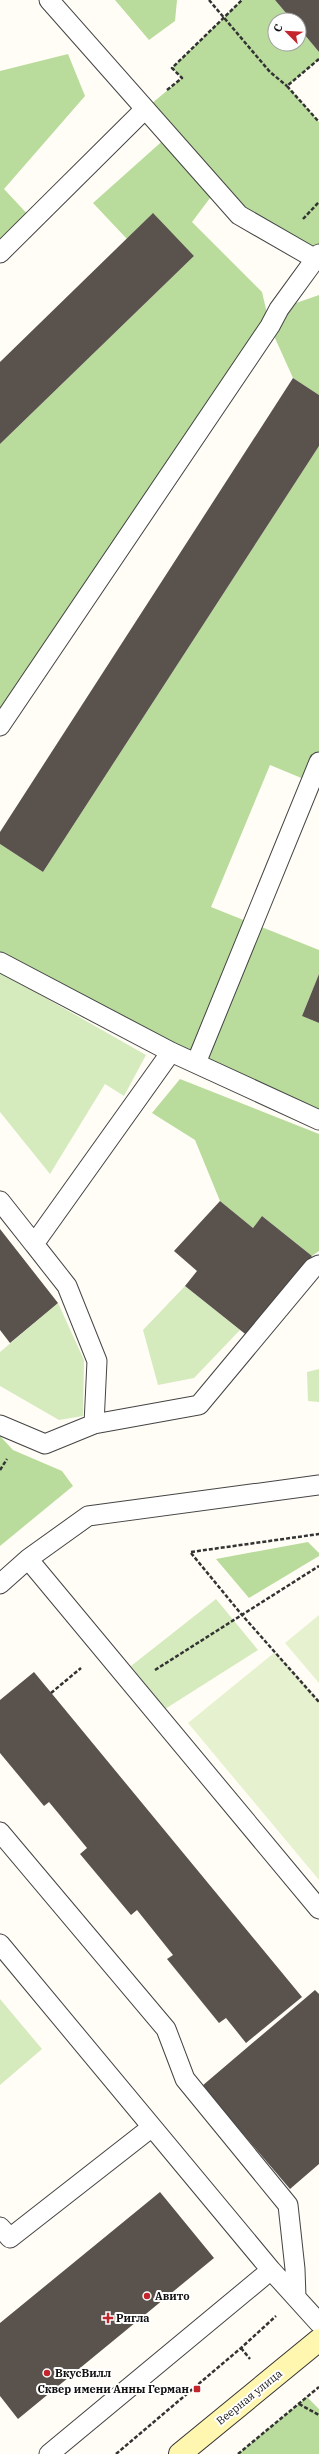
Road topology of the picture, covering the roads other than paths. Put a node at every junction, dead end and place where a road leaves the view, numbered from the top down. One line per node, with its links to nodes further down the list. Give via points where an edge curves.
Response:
1 (49, 0): 2 (lane)
2 (144, 110): 3 (lane); 4 (lane, via 239,215)
3 (0, 253)
4 (318, 258): 5 (lane)
5 (0, 726)
6 (319, 762): 9 (lane)
7 (0, 962): 8 (lane)
8 (171, 1052): 9 (lane); 12 (lane)
9 (196, 1063): 10 (lane)
10 (319, 1120)
11 (0, 1201): 12 (lane)
12 (34, 1244): 14 (lane, via 67,1286 97,1361)
13 (319, 1265): 14 (lane, via 313,1268 199,1405)
14 (94, 1424): 15 (lane, via 45,1444)
15 (0, 1425)
16 (319, 1485): 17 (lane, via 88,1516)
17 (28, 1560): 18 (lane); 20 (lane)
18 (0, 1584)
19 (0, 1832): 25 (lane, via 166,2029 184,2079 288,2205)
20 (319, 1909)
21 (0, 1944): 22 (lane)
22 (152, 2127): 23 (lane, via 10,2238); 24 (lane)
23 (0, 2227)
24 (271, 2270): 25 (lane); 28 (lane)
25 (296, 2297): 26 (lane)
26 (319, 2323)
27 (319, 2340): 29 (street, Веерная улица)
28 (49, 2454)
29 (180, 2454)

